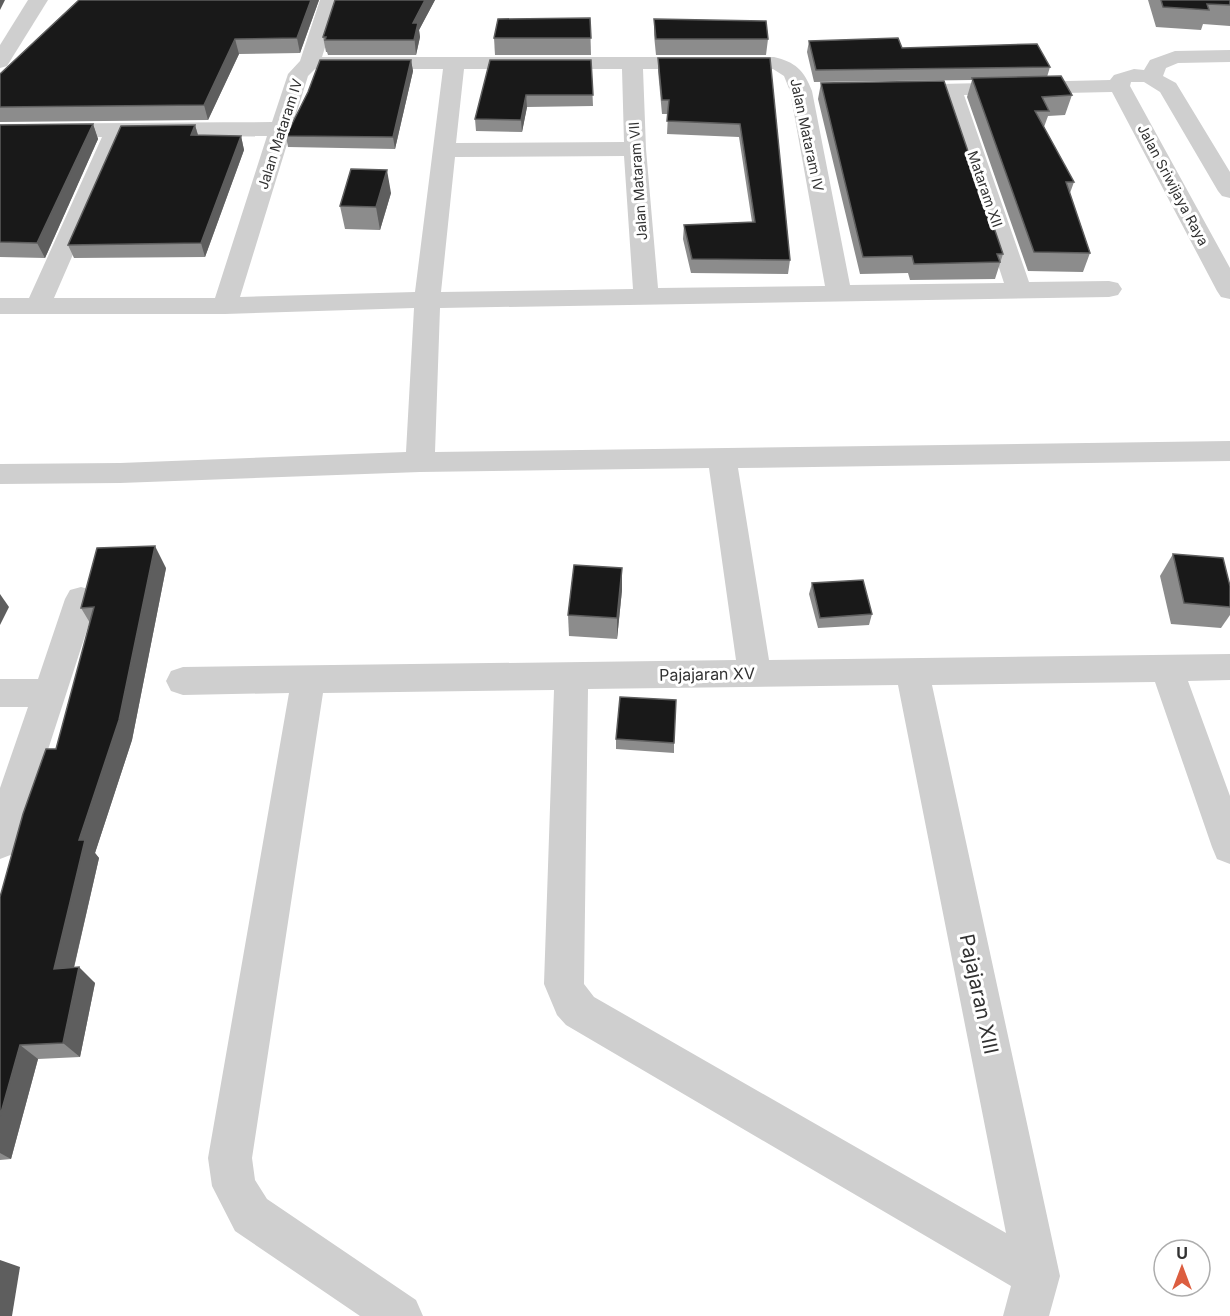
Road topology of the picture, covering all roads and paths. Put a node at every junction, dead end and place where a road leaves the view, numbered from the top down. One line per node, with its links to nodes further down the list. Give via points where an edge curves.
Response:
1 (38, 0): 4 (street)
2 (330, 0): 5 (street)
3 (1230, 56): 8 (street, via 1175,57 1157,64)
4 (0, 62)
5 (310, 63): 6 (street, Jalan Mataram IV); 14 (street, Jalan Mataram IV, via 298,74)
6 (454, 63): 7 (street, Jalan Mataram IV); 18 (street)
7 (632, 64): 13 (street, Jalan Mataram IV, via 774,63 786,65 794,72); 17 (street, Jalan Mataram VII)
8 (1152, 77): 9 (street, via 1130,75); 19 (street, via 1168,88)
9 (1120, 82): 10 (street); 22 (street, Jalan Sriwijaya Raya)
10 (951, 89): 12 (street); 21 (street, Mataram XII)
11 (824, 90): 13 (street)
12 (882, 90)
13 (801, 91): 23 (street, Jalan Mataram IV)
14 (281, 129): 15 (street); 28 (street, Jalan Mataram IV)
15 (116, 130): 16 (street); 27 (street)
16 (0, 131)
17 (635, 149): 18 (street); 24 (street, Jalan Mataram VII)
18 (444, 150): 25 (street)
19 (1230, 191)
20 (1110, 288): 21 (street)
21 (1019, 290): 23 (street)
22 (1230, 291)
23 (839, 295): 24 (street)
24 (646, 297): 25 (street)
25 (427, 300): 28 (street); 31 (street)
26 (0, 306): 27 (street)
27 (38, 306): 28 (street)
28 (225, 306)
29 (1230, 451): 30 (street)
30 (722, 457): 31 (street); 37 (street)
31 (420, 462): 32 (street)
32 (0, 474)
33 (81, 599): 42 (street)
34 (1230, 667): 35 (street, Pajajaran XV)
35 (1167, 668): 36 (street, Pajajaran XV); 44 (street)
36 (912, 671): 37 (street, Pajajaran XV); 45 (street, Pajajaran XIII)
37 (755, 674): 38 (street, Pajajaran XV)
38 (571, 676): 39 (street, Pajajaran XV); 45 (street, via 564,984 571,1001 590,1017)
39 (308, 680): 40 (street, Pajajaran XV); 46 (street, via 231,1168 234,1186 251,1215)
40 (183, 681)
41 (0, 693): 42 (street)
42 (48, 693): 43 (street)
43 (0, 842)
44 (1230, 847)
45 (1037, 1276): 47 (street, Pajajaran XIII)
46 (400, 1316)
47 (1026, 1316)

